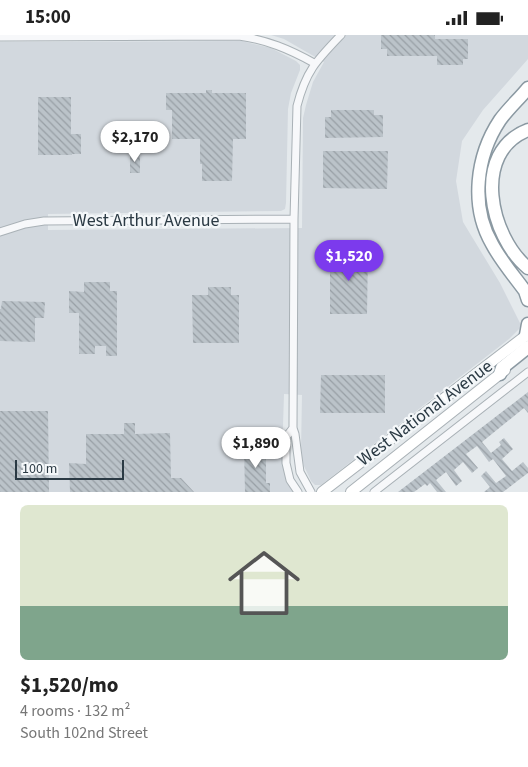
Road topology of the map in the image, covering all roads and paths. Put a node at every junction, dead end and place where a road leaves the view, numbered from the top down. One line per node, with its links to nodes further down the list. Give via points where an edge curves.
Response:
1 (340, 35): 3 (street)
2 (0, 37): 3 (street, via 239,36 283,47)
3 (314, 63): 6 (street, via 297,106)
4 (528, 88): 9 (highway, via 500,120 487,145 478,190 483,225 491,243)
5 (528, 130): 8 (highway, via 507,144 498,156 492,189 499,227 510,248)
6 (294, 219): 7 (street, West Arthur Avenue, via 44,221); 14 (street)
7 (0, 232)
8 (528, 268)
9 (528, 300)
10 (527, 335): 13 (highway); 17 (main road, West National Avenue)
11 (528, 352): 13 (main road, West National Avenue)
12 (528, 372): 19 (street)
13 (500, 374): 18 (main road, West National Avenue)
14 (292, 428): 15 (street, via 286,437 286,463 290,480); 16 (street, via 300,472)
15 (298, 492)
16 (311, 492)
17 (322, 492)
18 (351, 492)
19 (374, 492)

